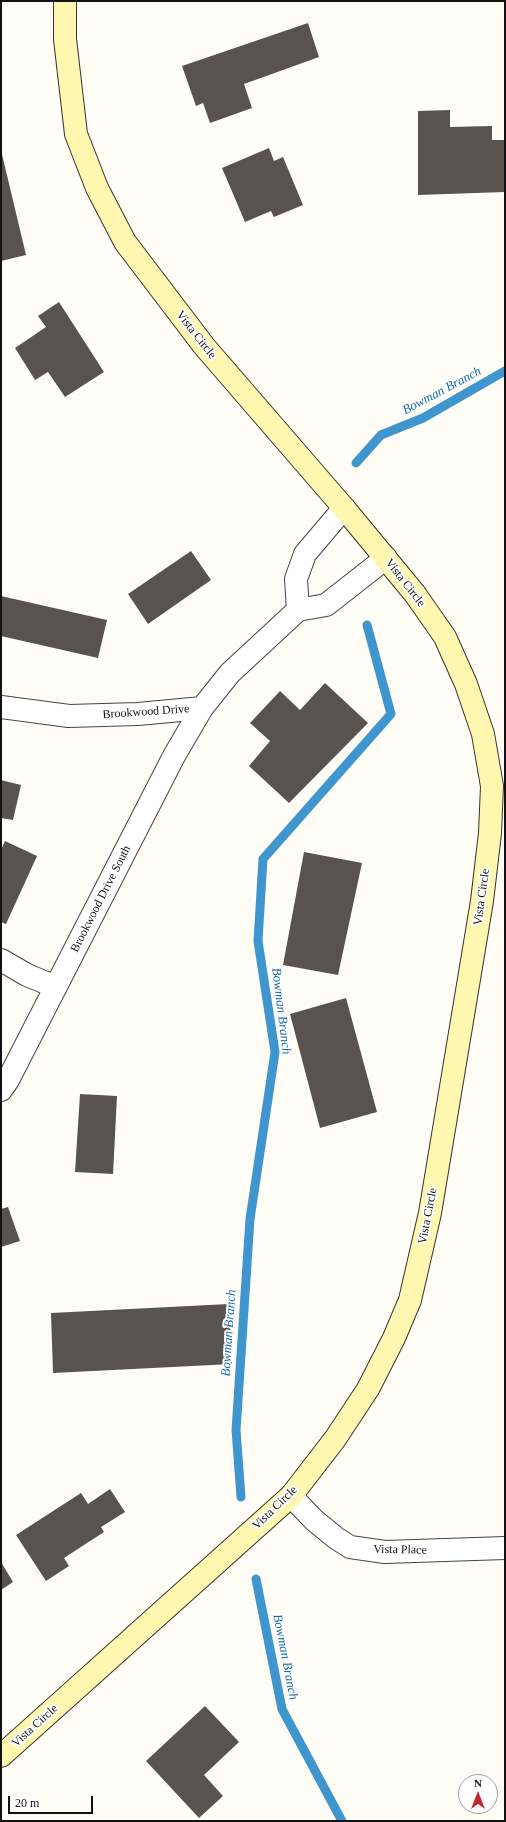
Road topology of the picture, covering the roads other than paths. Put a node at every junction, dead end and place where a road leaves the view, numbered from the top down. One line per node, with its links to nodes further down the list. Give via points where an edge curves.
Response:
1 (65, 1): 2 (street, Vista Circle, via 65,39 76,134 97,188 125,242 204,346)
2 (344, 508): 3 (street, Vista Circle); 4 (street, via 305,554 296,580)
3 (386, 558): 4 (street, via 326,605); 10 (street, Vista Circle, via 445,637 466,684 483,734 492,786 490,833 482,901 430,1213 410,1300 368,1389 335,1439)
4 (298, 610): 6 (street, Brookwood Drive, via 230,673)
5 (1, 707): 6 (street, Brookwood Drive, via 69,716 138,714)
6 (202, 708): 8 (street, Brookwood Drive South, via 174,756)
7 (1, 960): 8 (street, via 26,975)
8 (56, 987): 9 (street, Brookwood Drive South)
9 (1, 1090)
10 (291, 1496): 11 (street, Vista Place, via 314,1520 350,1547 385,1552); 12 (street, Vista Circle)
11 (505, 1548)
12 (1, 1756)

